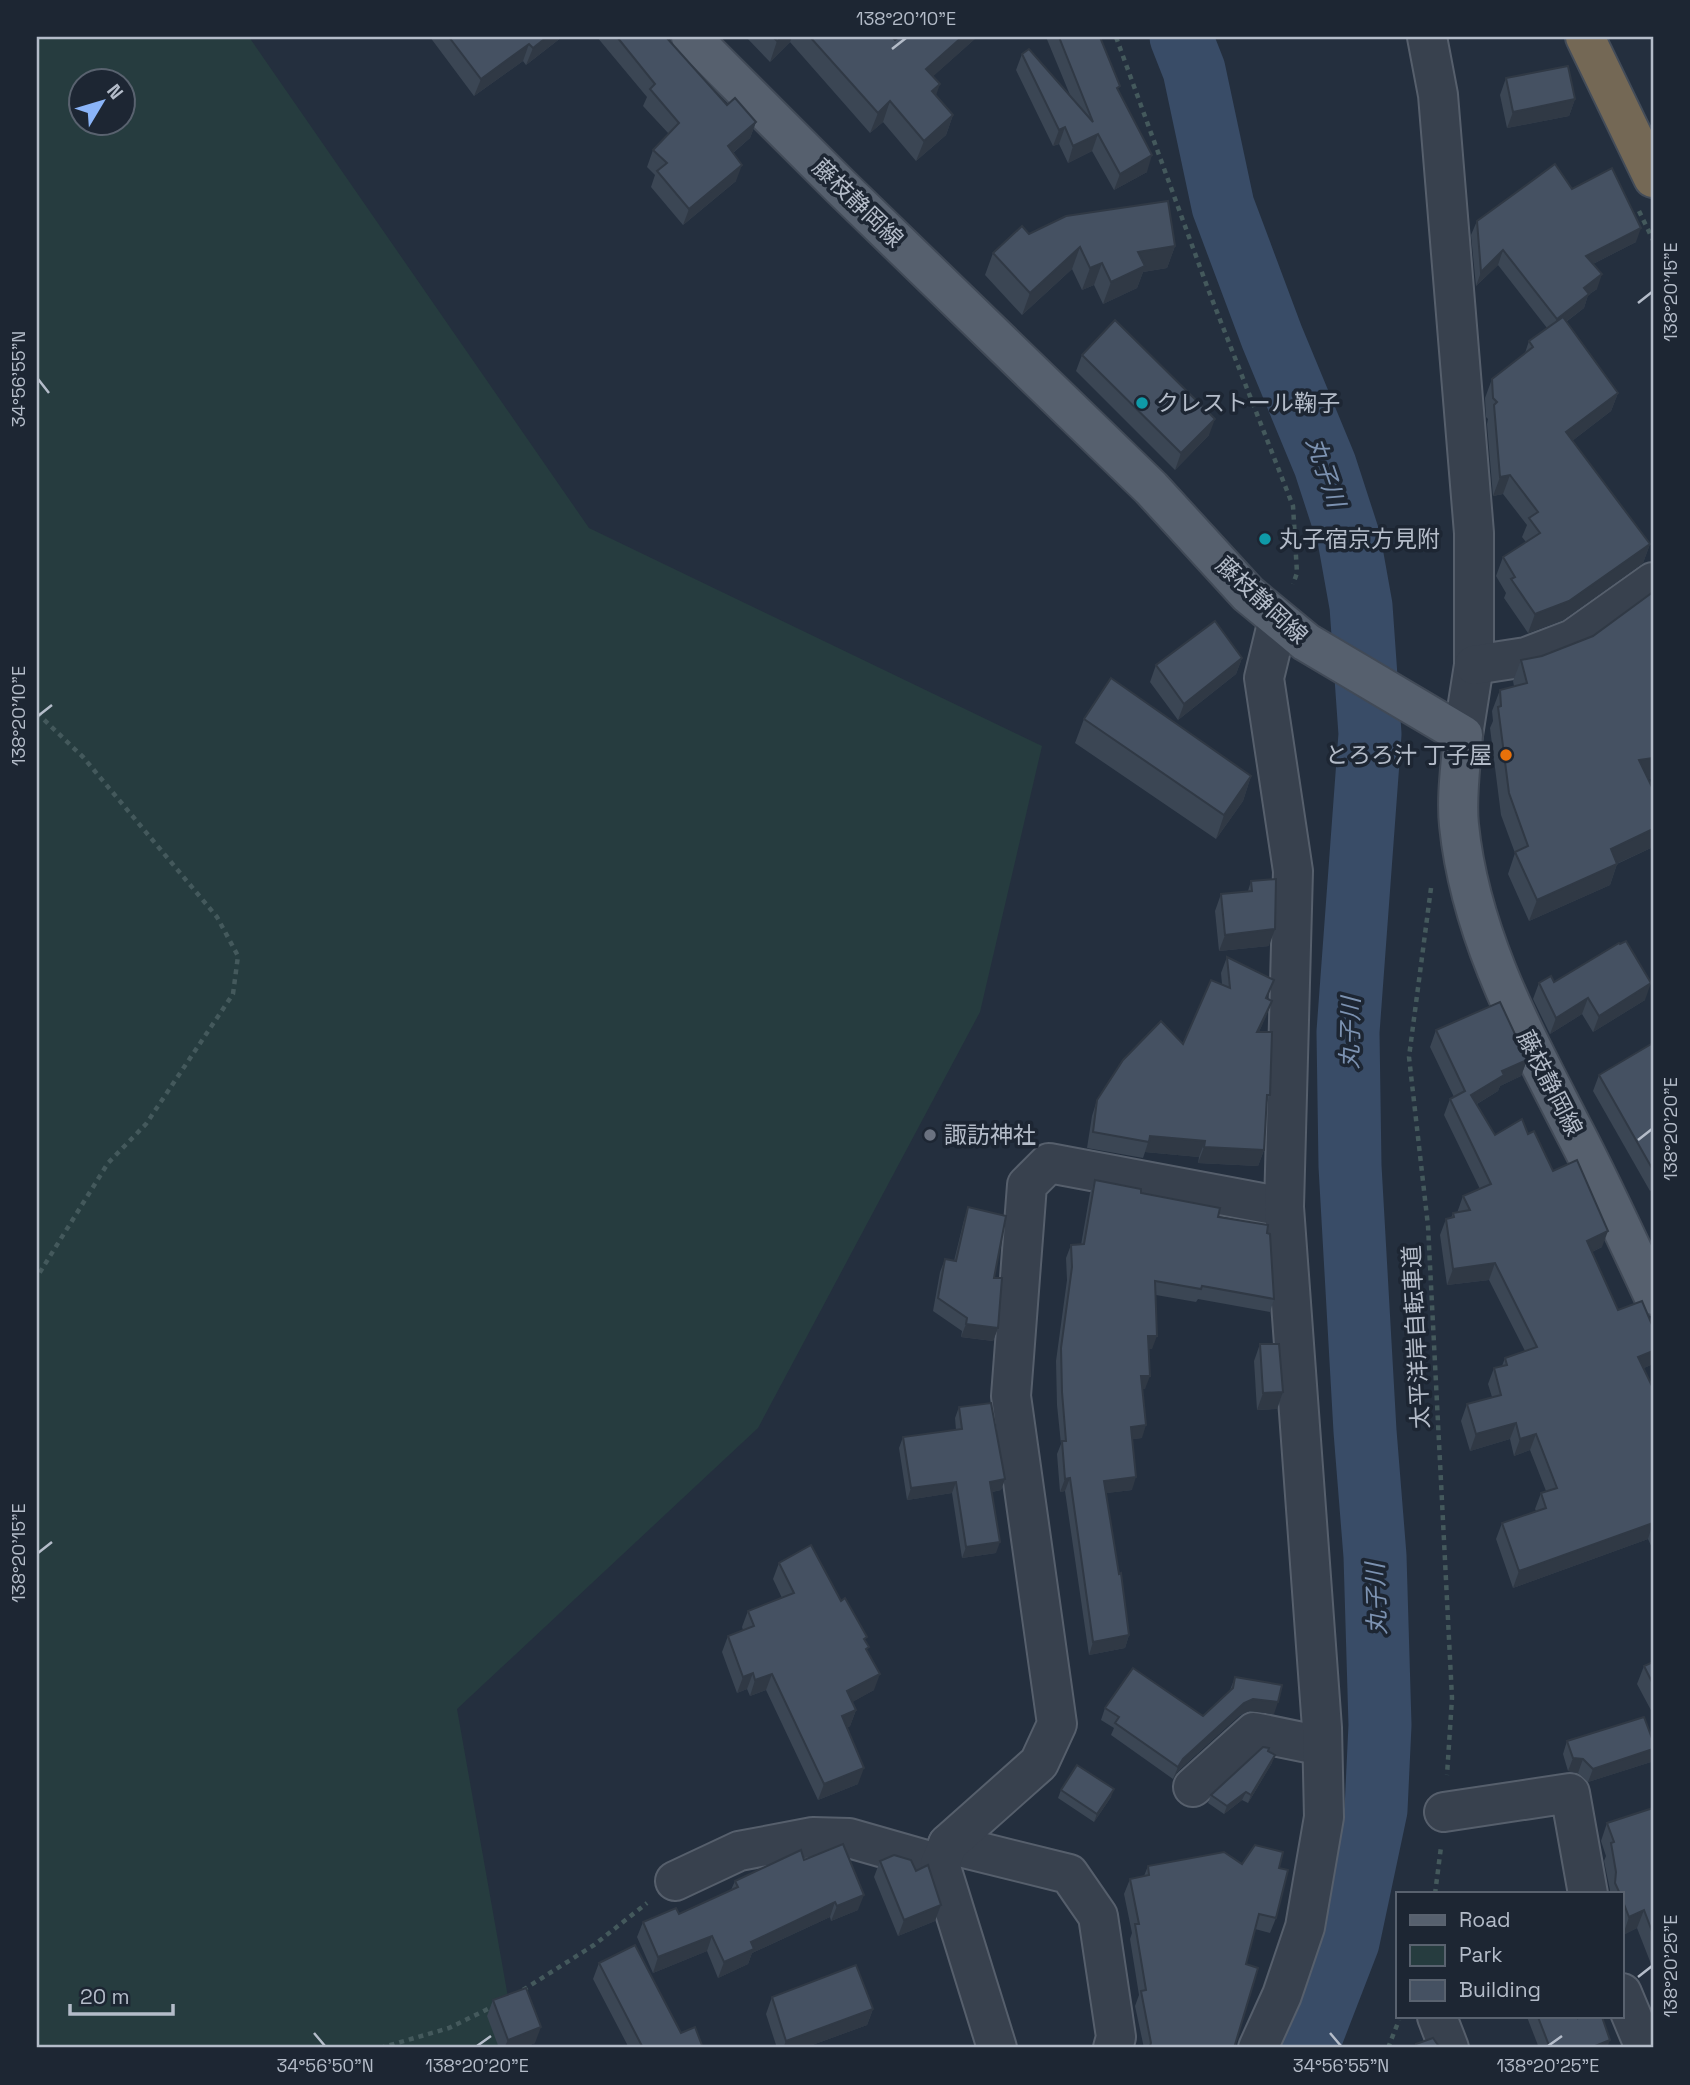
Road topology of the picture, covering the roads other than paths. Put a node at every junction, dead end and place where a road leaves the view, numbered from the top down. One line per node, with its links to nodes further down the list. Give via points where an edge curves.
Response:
1 (691, 37): 6 (main road, 藤枝静岡線, via 1151,488 1248,594)
2 (1427, 37): 7 (street, via 1438,95 1474,533)
3 (1585, 37): 4 (highway)
4 (1653, 178)
5 (1653, 582): 7 (street, via 1573,639 1526,657)
6 (1292, 631): 8 (main road, 藤枝静岡線); 9 (street, via 1264,678 1293,872)
7 (1474, 665): 8 (street)
8 (1463, 735): 10 (main road, 藤枝静岡線, via 1459,824 1486,945 1513,1011)
9 (1284, 1207): 11 (street); 14 (street, via 1049,1163 1027,1185 1011,1396 1057,1724 1039,1763)
10 (1653, 1295)
11 (1322, 1746): 12 (street, via 1254,1732); 21 (street, via 1324,1817 1305,1927)
12 (1194, 1787)
13 (1444, 1812): 16 (street, via 1570,1793)
14 (944, 1854): 15 (street, via 849,1838 813,1837 739,1851); 19 (street); 20 (street, via 1069,1874 1098,1916 1116,2037)
15 (675, 1881)
16 (1588, 1892)
17 (1624, 1998): 23 (street)
18 (1437, 2018): 22 (street)
19 (997, 2048)
20 (1113, 2048)
21 (1258, 2048)
22 (1449, 2048)
23 (1645, 2048)

